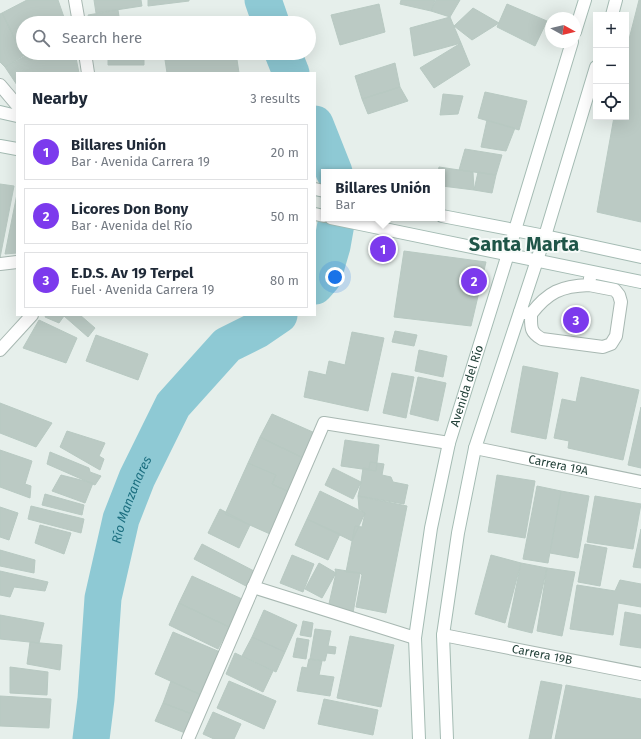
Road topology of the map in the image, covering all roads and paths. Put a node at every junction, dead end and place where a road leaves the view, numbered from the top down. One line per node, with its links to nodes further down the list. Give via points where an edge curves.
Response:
1 (75, 0): 6 (main road)
2 (585, 0): 5 (main road)
3 (616, 0): 4 (main road)
4 (613, 12)
5 (581, 13)
6 (78, 16)
7 (570, 48): 19 (main road, Avenida del Río)
8 (86, 60): 9 (main road)
9 (88, 72)
10 (593, 77): 20 (main road)
11 (0, 85): 12 (main road)
12 (16, 104)
13 (0, 112): 14 (main road)
14 (16, 116)
15 (0, 146): 16 (main road)
16 (16, 149)
17 (445, 217): 19 (main road)
18 (342, 221): 21 (main road)
19 (514, 230): 20 (main road); 21 (main road, Avenida del Río)
20 (545, 236): 22 (main road); 23 (main road)
21 (508, 254): 23 (main road); 32 (main road, Avenida del Río)
22 (641, 257)
23 (536, 260): 26 (main road); 29 (main road)
24 (16, 262): 25 (main road)
25 (0, 264)
26 (591, 272): 27 (main road); 28 (main road)
27 (641, 282)
28 (589, 285): 29 (main road, via 571,285 551,294); 29 (main road, via 614,290 619,295 621,302 616,336 611,344 603,347 542,339 531,328)
29 (526, 313): 33 (main road)
30 (31, 316): 31 (main road)
31 (0, 350)
32 (449, 443): 35 (main road, via 324,423); 37 (main road, Avenida del Río, via 431,528)
33 (476, 448): 34 (main road, Carrera 19A); 36 (main road, via 458,533)
34 (641, 482)
35 (253, 587): 37 (main road); 39 (main road)
36 (443, 635): 38 (main road, Carrera 19B); 41 (main road)
37 (415, 638): 40 (main road, Avenida del Río)
38 (641, 674)
39 (188, 739)
40 (419, 739)
41 (447, 739)

